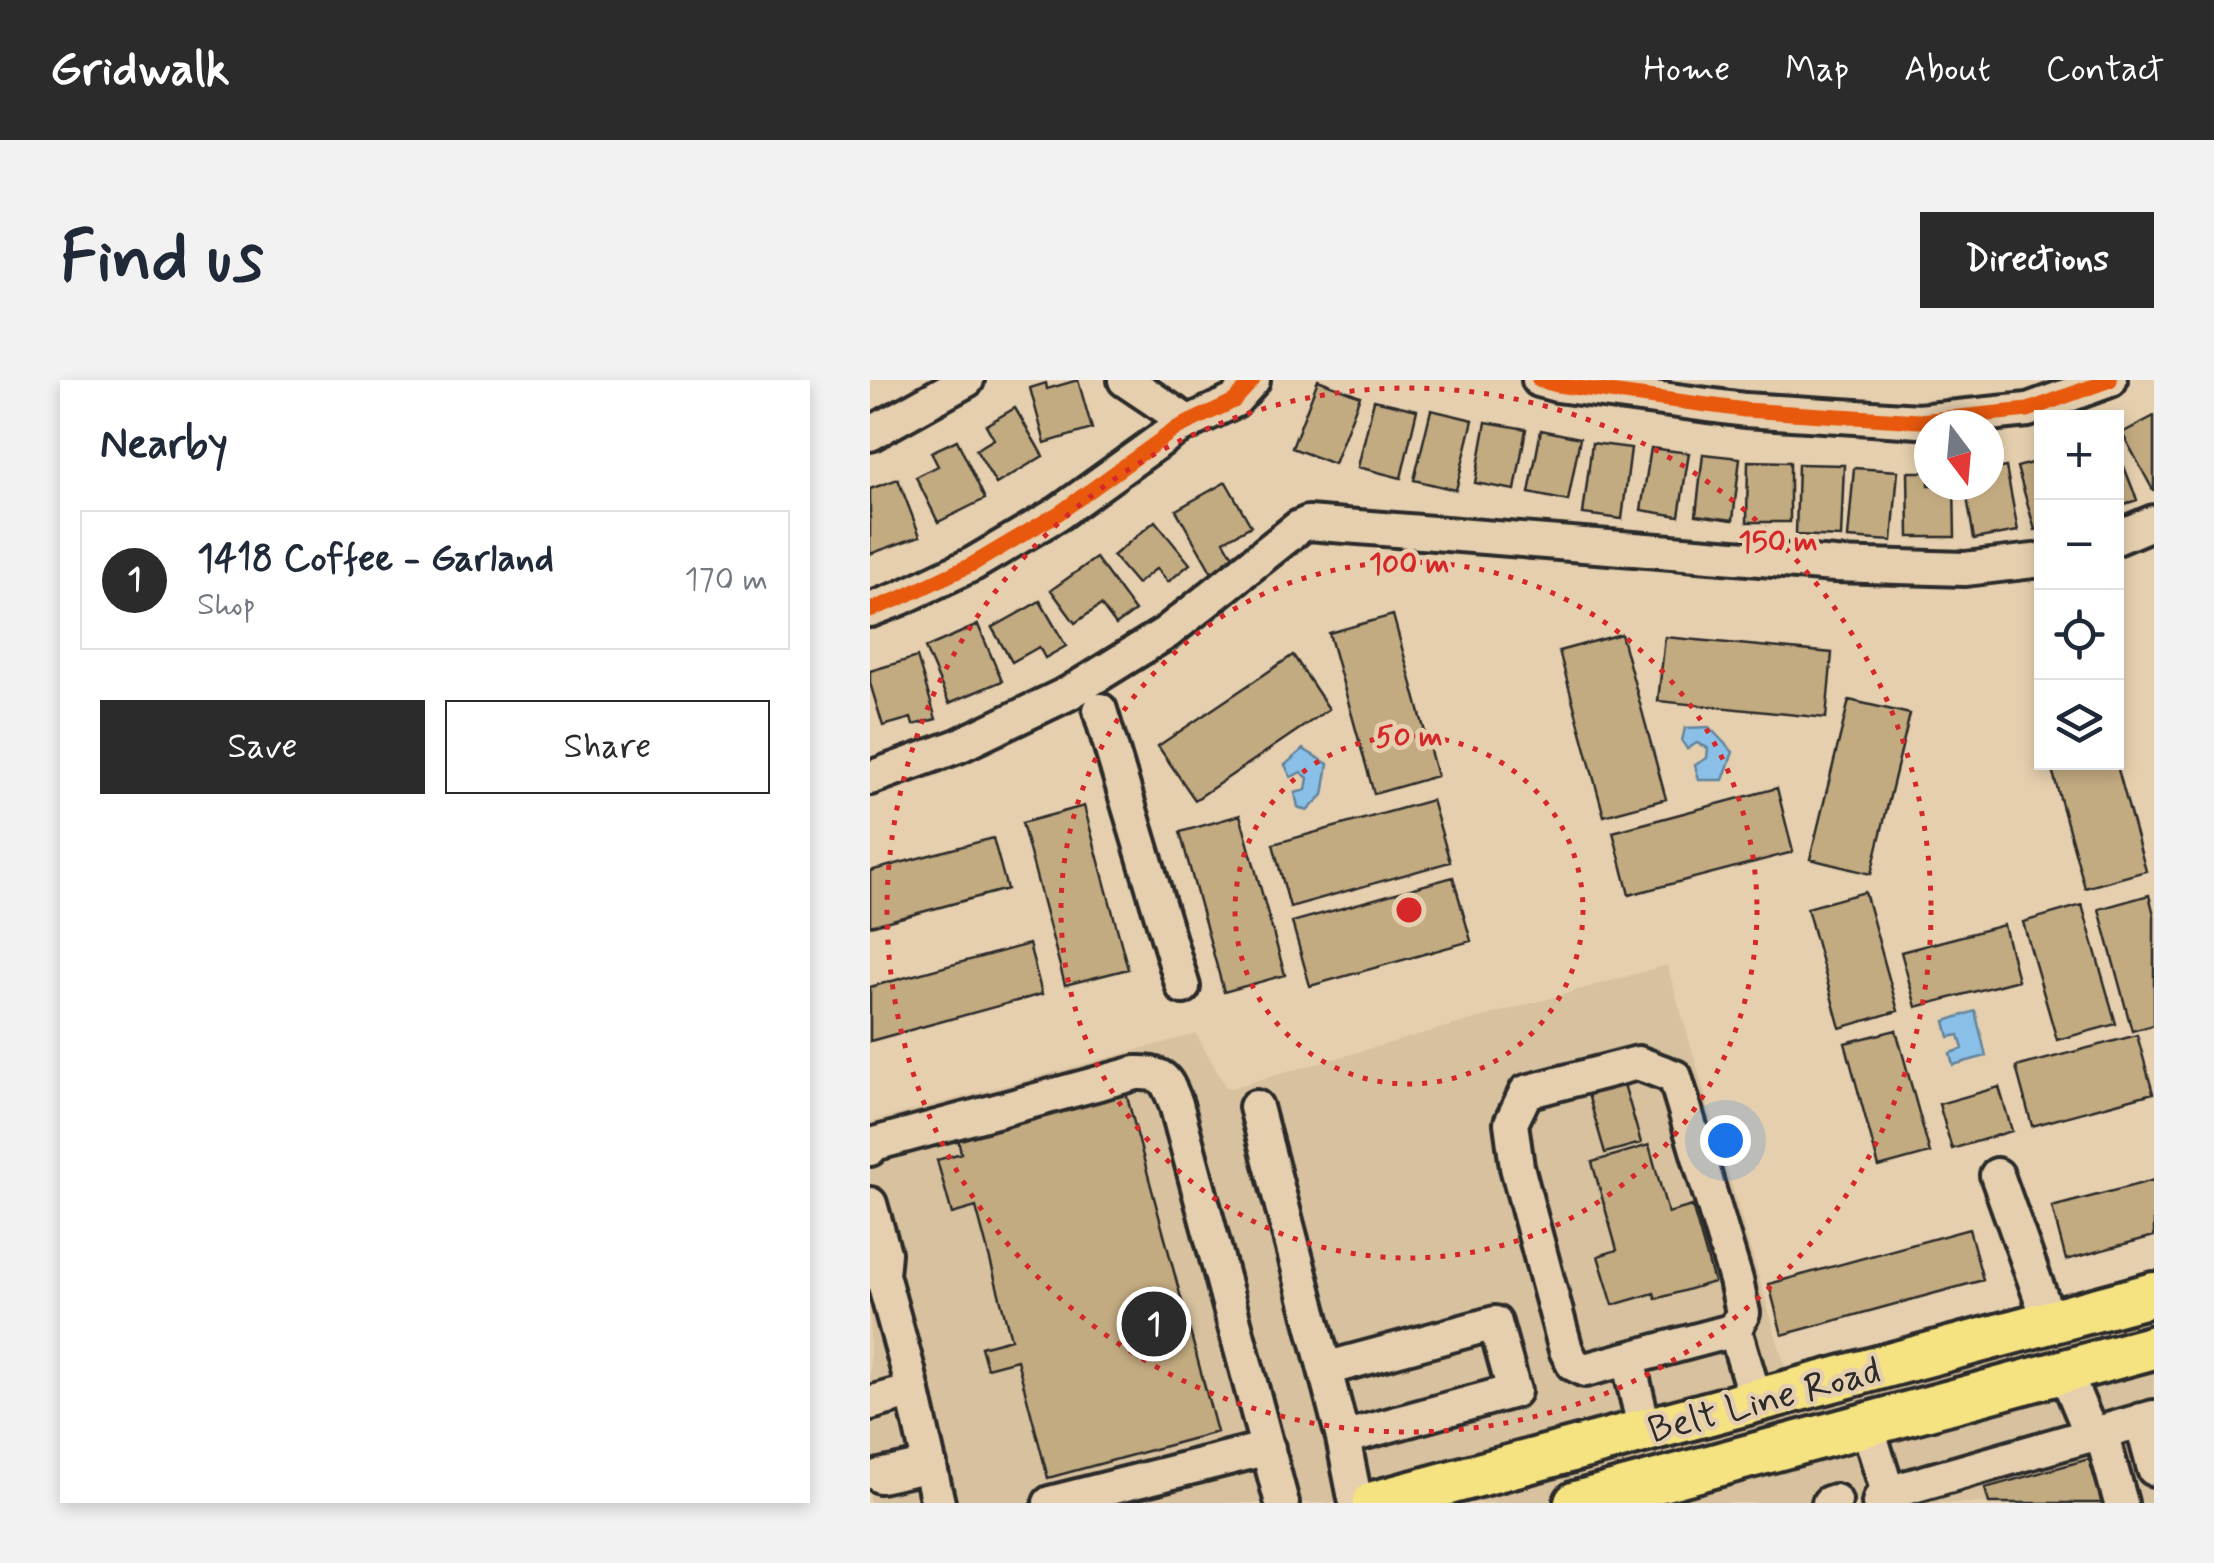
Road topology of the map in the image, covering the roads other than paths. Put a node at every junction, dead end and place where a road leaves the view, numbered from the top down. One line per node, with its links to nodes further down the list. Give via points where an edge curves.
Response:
1 (966, 380): 7 (street)
2 (1125, 380): 6 (street)
3 (1253, 380): 6 (street, via 1234,401)
4 (1539, 380): 5 (street, via 1745,410 1919,421 2028,410)
5 (2110, 380)
6 (1189, 422): 11 (street, via 1060,513 973,564)
7 (870, 434)
8 (2154, 522): 9 (street)
9 (2124, 535)
10 (2034, 561): 13 (street, via 1966,569 1835,566 1308,523 1166,633 1069,693 958,746)
11 (870, 610)
12 (1100, 710): 14 (street)
13 (870, 778)
14 (1183, 988)
15 (1256, 1107): 24 (street)
16 (870, 1149): 34 (street, via 1136,1073 1154,1072 1166,1081)
17 (1997, 1175): 20 (street)
18 (870, 1204): 26 (street)
19 (2154, 1294): 20 (main road, Belt Line Road)
20 (2050, 1323): 25 (main road); 27 (main road, Belt Line Road)
21 (1735, 1330): 23 (street); 23 (street, via 1743,1313 1736,1280 1675,1077 1638,1063 1526,1092 1511,1123 1517,1167 1566,1350 1572,1364 1585,1370); 27 (street)
22 (2154, 1348): 25 (main road, Belt Line Road)
23 (1628, 1359): 31 (street)
24 (1325, 1369): 33 (street); 33 (street, via 1496,1323 1514,1391)
25 (2065, 1372): 30 (main road, Belt Line Road); 32 (street)
26 (913, 1391): 28 (street); 35 (street)
27 (1756, 1402): 31 (main road, Belt Line Road)
28 (870, 1403)
29 (2148, 1419): 32 (street); 36 (street)
30 (1867, 1425): 38 (main road, Belt Line Road); 39 (street)
31 (1645, 1431): 38 (main road); 44 (main road, Belt Line Road)
32 (2097, 1432): 39 (street); 46 (street)
33 (1343, 1438): 43 (street)
34 (1268, 1448): 41 (street); 42 (street)
35 (930, 1464): 37 (street); 40 (street)
36 (2154, 1469)
37 (879, 1486)
38 (1638, 1498): 45 (main road, Belt Line Road)
39 (1883, 1498)
40 (938, 1503)
41 (1050, 1503)
42 (1282, 1503)
43 (1356, 1503)
44 (1374, 1503)
45 (1576, 1503)
46 (2122, 1503)

